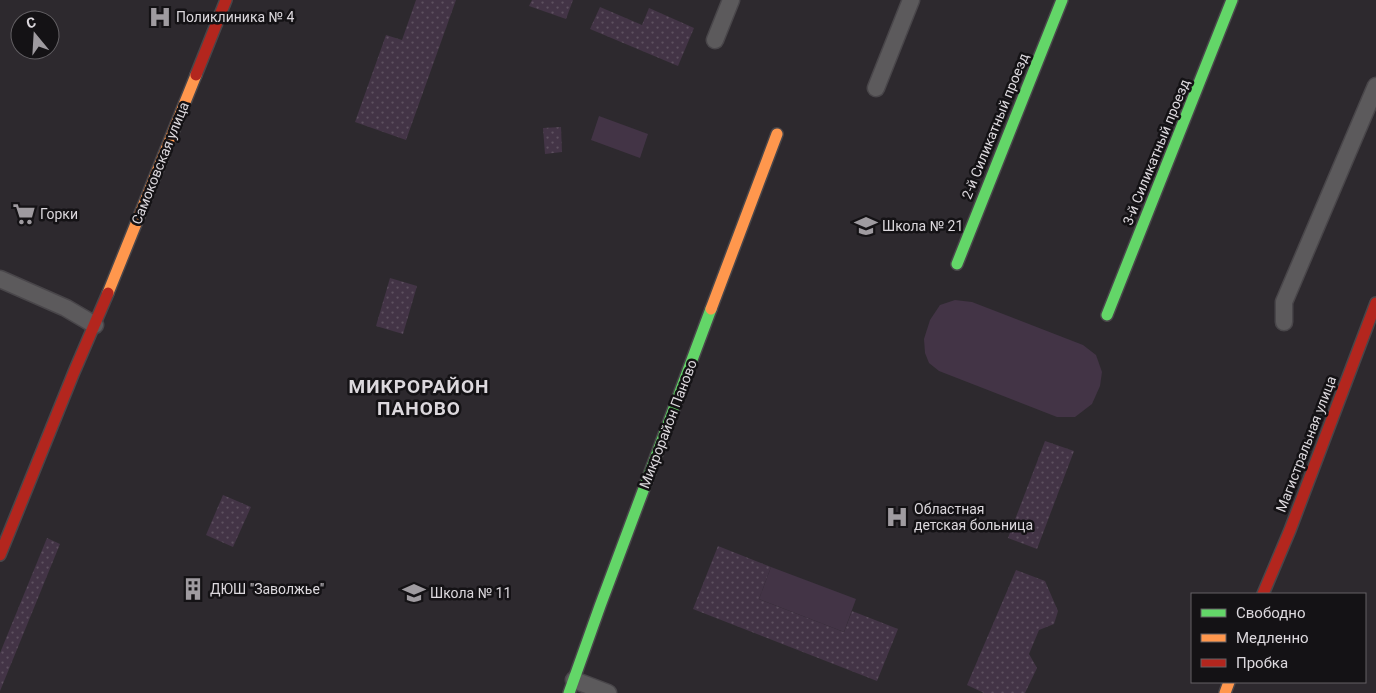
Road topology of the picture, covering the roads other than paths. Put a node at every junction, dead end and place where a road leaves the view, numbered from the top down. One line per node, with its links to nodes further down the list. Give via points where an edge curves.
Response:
1 (226, 0): 15 (main road, Самоковская улица)
2 (732, 0): 6 (street)
3 (912, 0): 8 (street)
4 (1062, 0): 10 (main road, 2-й Силикатный проезд)
5 (1232, 0): 13 (main road, 3-й Силикатный проезд)
6 (715, 40)
7 (1376, 86): 14 (street, via 1284,302)
8 (876, 88)
9 (777, 134): 18 (main road, Микрорайон Паново)
10 (957, 264)
11 (0, 279): 15 (street, via 66,308)
12 (1376, 303): 17 (main road, Магистральная улица)
13 (1107, 315)
14 (1284, 322)
15 (94, 325): 16 (main road, Самоковская улица)
16 (0, 555)
17 (1263, 593)
18 (571, 686): 19 (street, Микрорайон Паново)
19 (608, 693)

